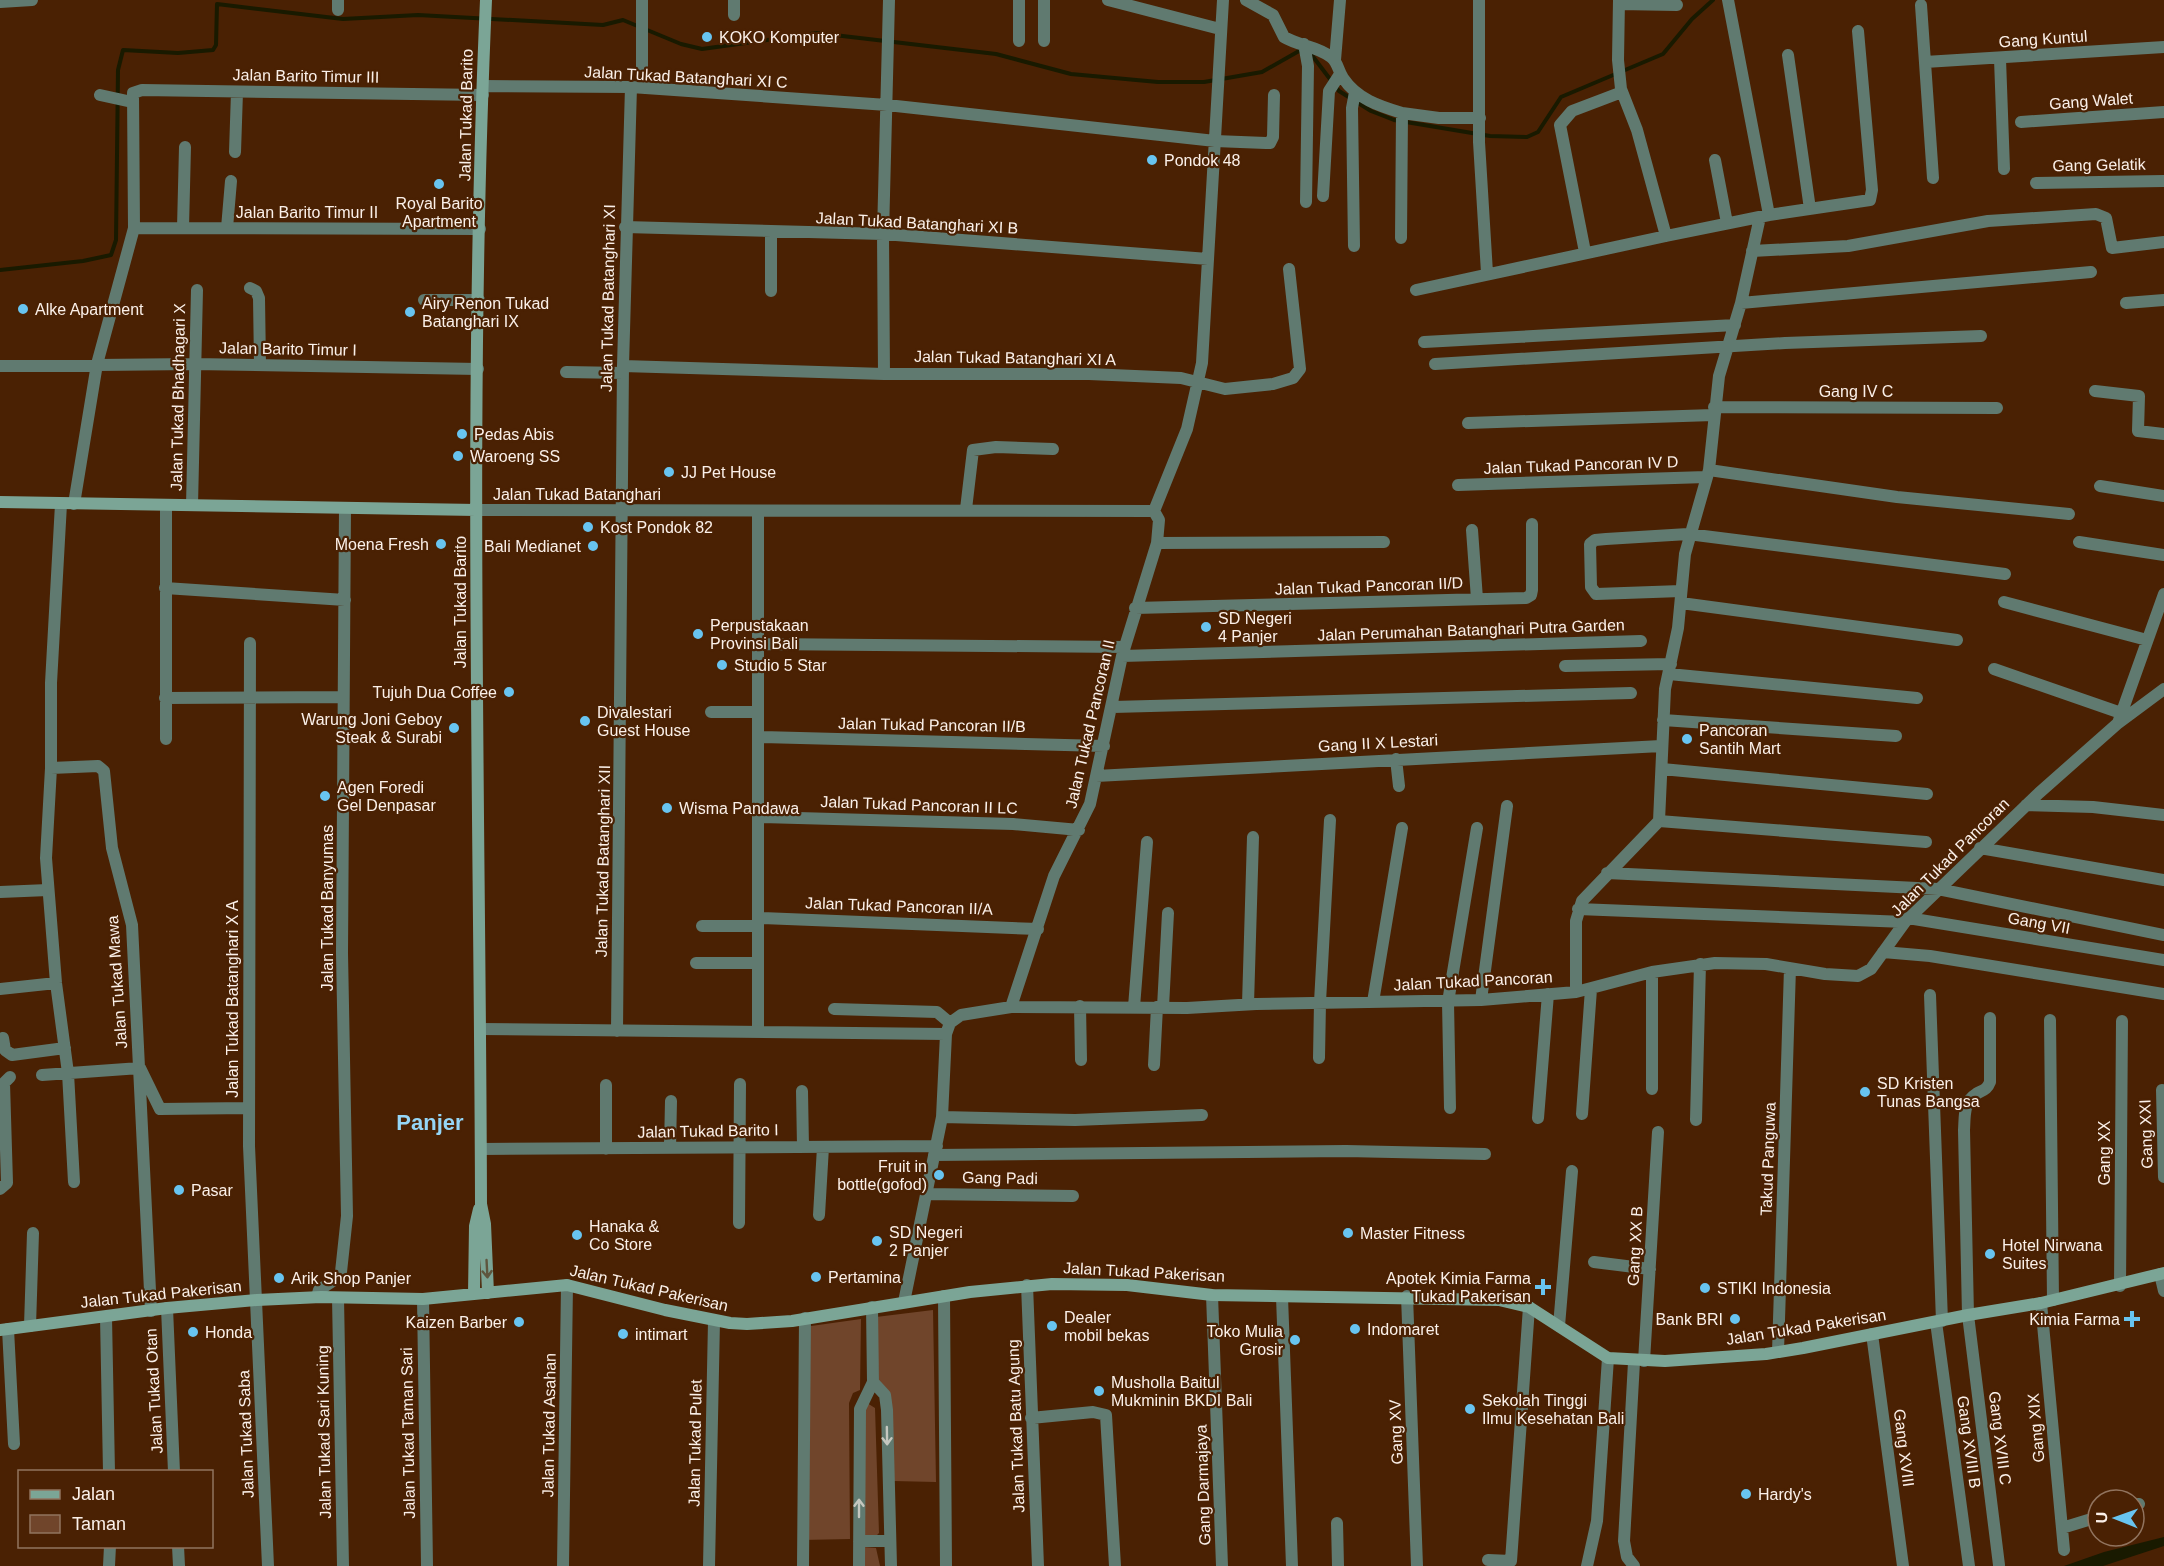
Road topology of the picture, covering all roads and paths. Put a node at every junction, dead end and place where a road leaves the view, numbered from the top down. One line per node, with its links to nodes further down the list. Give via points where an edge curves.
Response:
1 (32, 0): 13 (street)
2 (642, 0): 30 (street, Jalan Tukad Batanghari XI)
3 (734, 0): 18 (street)
4 (889, 0): 36 (street)
5 (1019, 0): 21 (street)
6 (1044, 0): 22 (street)
7 (1108, 0): 19 (street)
8 (1223, 0): 19 (street)
9 (1246, 0): 24 (street, via 1273,15 1284,37)
10 (1340, 0): 27 (street)
11 (1479, 0): 39 (street)
12 (1728, 0): 53 (street)
13 (0, 2)
14 (1619, 2): 16 (street); 32 (street)
15 (486, 3): 31 (street, Jalan Tukad Barito)
16 (1677, 5)
17 (1921, 5): 28 (street)
18 (734, 15)
19 (1220, 29): 41 (street)
20 (1858, 31): 52 (street, via 1872,197 1865,202)
21 (1018, 41)
22 (1044, 41)
23 (2164, 47): 26 (street, Gang Kuntul)
24 (1306, 50): 27 (street, via 1319,49); 51 (street)
25 (1788, 55): 52 (street)
26 (2000, 59): 28 (street, Gang Kuntul); 45 (street)
27 (1335, 60): 29 (street)
28 (1925, 62): 46 (street)
29 (1339, 75): 34 (street); 50 (street, via 1329,91)
30 (636, 87): 31 (street, Jalan Tukad Batanghari XI C); 36 (street, Jalan Tukad Batanghari XI C); 55 (street, Jalan Tukad Batanghari XI)
31 (483, 91): 33 (street, Jalan Barito Timur III); 59 (street, Jalan Tukad Barito)
32 (1621, 91): 62 (street, via 1640,140); 67 (street, via 1572,111 1560,125)
33 (237, 92): 43 (street); 56 (street, Jalan Barito Timur III, via 142,90 119,98)
34 (1354, 93): 38 (street); 65 (street)
35 (1274, 95): 41 (street, Jalan Tukad Batanghari XI C, via 1270,143)
36 (887, 105): 41 (street, Jalan Tukad Batanghari XI C); 61 (street)
37 (2164, 112): 40 (street, Gang Walet)
38 (1402, 115): 39 (street); 63 (street)
39 (1480, 122): 71 (street)
40 (2021, 122)
41 (1215, 141): 68 (street)
42 (185, 147): 57 (street)
43 (235, 152)
44 (1715, 160): 54 (street)
45 (2004, 169)
46 (1933, 178)
47 (231, 181): 58 (street)
48 (2164, 181): 49 (street, Gang Gelatik)
49 (2036, 183)
50 (1323, 196)
51 (1306, 202)
52 (1810, 209): 53 (street)
53 (1764, 216): 54 (street); 66 (street)
54 (1727, 224): 62 (street)
55 (625, 227): 60 (street, Jalan Tukad Batanghari XI B); 91 (street, Jalan Tukad Batanghari XI)
56 (134, 228): 57 (street, Jalan Barito Timur II); 85 (street)
57 (183, 228): 58 (street, Jalan Barito Timur II)
58 (227, 228): 59 (street, Jalan Barito Timur II)
59 (480, 229): 77 (street, Jalan Tukad Barito)
60 (771, 232): 61 (street, Jalan Tukad Batanghari XI B); 75 (street)
61 (883, 234): 68 (street, Jalan Tukad Batanghari XI B); 93 (street)
62 (1666, 236): 67 (street)
63 (1401, 238)
64 (2164, 242): 66 (street, via 2112,248 2106,218 2096,214 1988,221 1848,246)
65 (1354, 246)
66 (1752, 251): 79 (street)
67 (1585, 252): 71 (street)
68 (1208, 259): 94 (street)
69 (1289, 269): 94 (street, Jalan Tukad Batanghari XI A, via 1298,374 1289,380 1243,388 1225,389)
70 (2091, 272): 79 (street)
71 (1487, 273): 74 (street)
72 (250, 288): 88 (street, via 259,298)
73 (196, 290): 86 (street, Jalan Tukad Bhadhagari X)
74 (1416, 290)
75 (771, 291)
76 (424, 300): 77 (street)
77 (479, 300): 90 (street, Jalan Tukad Barito)
78 (2164, 300): 80 (street)
79 (1741, 303): 81 (street)
80 (2126, 303)
81 (1735, 325): 83 (street); 84 (street)
82 (1981, 336): 84 (street)
83 (1424, 342)
84 (1727, 348): 87 (street); 97 (street)
85 (97, 364): 86 (street, Jalan Barito Timur I); 89 (street, Jalan Barito Timur I); 106 (street)
86 (194, 364): 88 (street, Jalan Barito Timur I); 107 (street, Jalan Tukad Bhadhagari X)
87 (1435, 364)
88 (260, 365): 90 (street, Jalan Barito Timur I)
89 (0, 366)
90 (478, 369): 111 (street, Jalan Tukad Barito)
91 (623, 370): 92 (street, Jalan Tukad Batanghari XI A); 93 (street, Jalan Tukad Batanghari XI A); 112 (street, Jalan Tukad Batanghari XI)
92 (566, 372)
93 (884, 374): 94 (street, Jalan Tukad Batanghari XI A, via 1089,374)
94 (1199, 381): 114 (street, via 1187,429)
95 (2095, 391): 99 (street, via 2139,396 2138,431)
96 (1997, 408): 97 (street, Gang IV C)
97 (1714, 411): 98 (street, Gang IV C); 101 (street)
98 (1468, 423)
99 (2164, 434)
100 (1053, 448): 110 (street, via 973,450)
101 (1707, 474): 102 (street, Jalan Tukad Pancoran IV D); 115 (street, Jalan Tukad Pancoran IV D); 118 (street)
102 (1458, 485)
103 (2100, 486): 104 (street)
104 (2164, 496)
105 (0, 502): 106 (street, Jalan Tukad Batanghari)
106 (67, 504): 108 (street, Jalan Tukad Batanghari); 157 (street, via 51,682)
107 (192, 505): 108 (street, Jalan Tukad Batanghari); 109 (street, Jalan Tukad Batanghari)
108 (166, 506): 124 (street)
109 (345, 507): 111 (street, Jalan Tukad Batanghari); 128 (street, Jalan Tukad Banyumas)
110 (966, 509): 113 (street, Jalan Tukad Batanghari); 114 (street, Jalan Tukad Batanghari)
111 (476, 510): 112 (street, Jalan Tukad Batanghari); 215 (street, Jalan Tukad Barito)
112 (623, 510): 113 (street, Jalan Tukad Batanghari); 216 (street, Jalan Tukad Batanghari XII)
113 (758, 511): 135 (street)
114 (1154, 511): 121 (street, Jalan Tukad Pancoran II, via 1159,520)
115 (2069, 514)
116 (1532, 524): 127 (street, Jalan Tukad Pancoran II/D, via 1531,595)
117 (1472, 530): 127 (street)
118 (1689, 534): 123 (street); 126 (street); 126 (street, via 1595,540 1590,544 1591,587 1596,594)
119 (1384, 542): 121 (street)
120 (2079, 542): 122 (street)
121 (1157, 543): 130 (street, Jalan Tukad Pancoran II)
122 (2164, 555)
123 (2005, 574)
124 (165, 588): 128 (street); 143 (street)
125 (2164, 594): 132 (street)
126 (1681, 597): 131 (street); 138 (street)
127 (1477, 599): 130 (street, Jalan Tukad Pancoran II/D)
128 (345, 600): 142 (street, Jalan Tukad Banyumas)
129 (2004, 602): 132 (street)
130 (1135, 608): 136 (street, Jalan Tukad Pancoran II)
131 (1957, 640)
132 (2147, 640): 149 (street)
133 (1641, 642): 136 (street, Jalan Perumahan Batanghari Putra Garden)
134 (250, 643): 144 (street, Jalan Tukad Batanghari X A)
135 (758, 644): 136 (street); 148 (street)
136 (1123, 652): 146 (street, Jalan Tukad Pancoran II)
137 (1565, 666): 138 (street)
138 (1670, 669): 145 (street); 150 (street)
139 (1994, 669): 149 (street)
140 (2164, 689): 149 (street, Jalan Tukad Pancoran)
141 (1631, 693): 146 (street)
142 (342, 697): 144 (street); 272 (street, Jalan Tukad Banyumas, via 347,1216 340,1272 319,1290)
143 (165, 698): 144 (street); 153 (street)
144 (251, 698): 233 (street, Jalan Tukad Batanghari X A)
145 (1917, 698)
146 (1113, 706): 154 (street, Jalan Tukad Pancoran II)
147 (711, 712): 148 (street)
148 (758, 712): 152 (street)
149 (2119, 718): 162 (street, Jalan Tukad Pancoran)
150 (1663, 720): 151 (street); 155 (street)
151 (1896, 736)
152 (758, 737): 154 (street, Jalan Tukad Pancoran II/B); 165 (street)
153 (166, 740)
154 (1104, 746): 159 (street, Jalan Tukad Pancoran II)
155 (1661, 746): 156 (street, Gang II X Lestari); 158 (street)
156 (1396, 759): 159 (street, Gang II X Lestari); 160 (street)
157 (51, 768): 177 (street); 223 (street, Jalan Tukad Mawa, via 98,766 104,771 111,849 132,925)
158 (1662, 769): 161 (street); 167 (street)
159 (1096, 776): 170 (street, Jalan Tukad Pancoran II)
160 (1399, 786)
161 (1927, 794)
162 (2026, 805): 164 (street); 174 (street, Jalan Tukad Pancoran)
163 (1507, 806): 201 (street)
164 (2164, 815)
165 (758, 817): 170 (street, Jalan Tukad Pancoran II LC, via 1013,824); 183 (street)
166 (1330, 820): 202 (street)
167 (1659, 821): 173 (street); 175 (street)
168 (1402, 828): 203 (street)
169 (1477, 828): 204 (street)
170 (1079, 830): 185 (street, Jalan Tukad Pancoran II, via 1054,876)
171 (1253, 837): 205 (street)
172 (1147, 842): 208 (street)
173 (1926, 842)
174 (1980, 848): 176 (street); 178 (street, Jalan Tukad Pancoran)
175 (1607, 873): 178 (street); 180 (street)
176 (2164, 879)
177 (48, 890): 179 (street); 194 (street)
178 (1938, 890): 182 (street, Jalan Tukad Pancoran); 186 (street)
179 (0, 892)
180 (1578, 909): 182 (street, Gang VII); 197 (street)
181 (1168, 914): 209 (street)
182 (1907, 920): 187 (street, Jalan Tukad Pancoran); 188 (street, Gang VII)
183 (758, 922): 184 (street, Jalan Tukad Pancoran II/A); 185 (street, Jalan Tukad Pancoran II/A); 190 (street)
184 (702, 926)
185 (1038, 929): 207 (street, Jalan Tukad Pancoran II)
186 (2164, 935)
187 (1883, 952): 192 (street, Jalan Tukad Pancoran, via 1871,969 1858,976); 199 (street)
188 (2164, 960)
189 (696, 963): 190 (street)
190 (758, 963): 217 (street)
191 (1700, 964): 192 (street, Jalan Tukad Pancoran); 193 (street, Jalan Tukad Pancoran); 239 (street)
192 (1790, 968): 291 (street, Takud Panguwa)
193 (1652, 972): 196 (street, Jalan Tukad Pancoran); 229 (street)
194 (56, 983): 195 (street); 219 (street)
195 (0, 989)
196 (1591, 989): 197 (street, Jalan Tukad Pancoran); 235 (street)
197 (1576, 992): 198 (street, Jalan Tukad Pancoran)
198 (1548, 994): 201 (street, Jalan Tukad Pancoran); 238 (street)
199 (2164, 994)
200 (1930, 995): 286 (street, Gang XVIII B)
201 (1481, 1000): 204 (street, Jalan Tukad Pancoran)
202 (1320, 1002): 203 (street, Jalan Tukad Pancoran); 205 (street, Jalan Tukad Pancoran); 220 (street)
203 (1372, 1002): 204 (street, Jalan Tukad Pancoran)
204 (1448, 1002): 234 (street)
205 (1248, 1004): 209 (street, Jalan Tukad Pancoran)
206 (1080, 1006): 207 (street, Jalan Tukad Pancoran); 208 (street, Jalan Tukad Pancoran); 221 (street)
207 (1011, 1007): 214 (street, Jalan Tukad Pancoran, via 961,1015)
208 (1134, 1007): 209 (street, Jalan Tukad Pancoran)
209 (1160, 1007): 222 (street)
210 (834, 1009): 214 (street, via 937,1012)
211 (1990, 1018): 282 (street, Gang XVIII C, via 1990,1082 1985,1090 1973,1095 1965,1110)
212 (2050, 1020): 277 (street, Gang XIX)
213 (2122, 1020): 264 (street, Gang XX)
214 (948, 1028): 217 (street); 237 (street)
215 (480, 1029): 216 (street); 245 (street, Jalan Tukad Barito)
216 (617, 1031): 217 (street)
217 (758, 1031)
218 (3, 1038): 219 (street, via 5,1050 12,1055)
219 (65, 1048): 224 (street)
220 (1319, 1058)
221 (1081, 1060)
222 (1155, 1065)
223 (140, 1068): 224 (street, Jalan Tukad Mawa); 233 (street, via 160,1109); 281 (street, Jalan Tukad Mawa)
224 (68, 1074): 225 (street, Jalan Tukad Mawa); 251 (street)
225 (42, 1075)
226 (10, 1077): 252 (street, via 4,1083 7,1183)
227 (740, 1084): 244 (street)
228 (606, 1085): 246 (street)
229 (1652, 1089)
230 (2162, 1090): 250 (street, Gang XXI)
231 (802, 1091): 241 (street)
232 (671, 1101): 243 (street)
233 (249, 1108): 276 (street, Jalan Tukad Batanghari X A)
234 (1450, 1108)
235 (1582, 1113)
236 (1202, 1115): 237 (street, via 1075,1120)
237 (942, 1117): 247 (street)
238 (1538, 1118)
239 (1696, 1120)
240 (1658, 1132): 260 (street, Gang XX B)
241 (803, 1147): 242 (street, Jalan Tukad Barito I); 244 (street, Jalan Tukad Barito I)
242 (823, 1147): 247 (street, Jalan Tukad Barito I); 256 (street)
243 (670, 1148): 244 (street, Jalan Tukad Barito I); 246 (street, Jalan Tukad Barito I)
244 (740, 1148): 257 (street)
245 (480, 1149): 246 (street, Jalan Tukad Barito I); 255 (street, Jalan Tukad Barito)
246 (606, 1149)
247 (935, 1151): 248 (street, Jalan Tukad Barito I); 253 (street)
248 (1485, 1154)
249 (1572, 1171): 288 (street)
250 (2164, 1177)
251 (74, 1182)
252 (0, 1189)
253 (926, 1194): 254 (street, Gang Padi); 269 (street)
254 (1073, 1196)
255 (481, 1204): 266 (street, Jalan Tukad Barito, one-way to 266); 267 (street, Jalan Tukad Barito, via 475,1226)
256 (819, 1215)
257 (739, 1223)
258 (33, 1233): 287 (street)
259 (1594, 1262): 260 (street)
260 (1650, 1269): 293 (street, Gang XX B)
261 (2162, 1274): 264 (street, Jalan Tukad Pakerisan); 265 (street)
262 (567, 1285): 266 (street, Jalan Tukad Pakerisan); 285 (street, Jalan Tukad Pakerisan); 314 (street, Jalan Tukad Asahan)
263 (1027, 1285): 268 (street, Jalan Tukad Pakerisan, via 1127,1285); 270 (street, Jalan Tukad Pakerisan); 295 (street, Jalan Tukad Batu Agung)
264 (2120, 1286): 277 (street, Jalan Tukad Pakerisan)
265 (2164, 1291)
266 (488, 1293): 267 (street, Jalan Tukad Pakerisan)
267 (474, 1294): 275 (street, Jalan Tukad Pakerisan)
268 (1212, 1295): 273 (street, Jalan Tukad Pakerisan); 322 (street, Gang Darmajaya)
269 (904, 1296): 270 (street, Jalan Tukad Pakerisan); 278 (street, Jalan Tukad Pakerisan)
270 (944, 1296): 319 (street)
271 (1407, 1296): 273 (street, Jalan Tukad Pakerisan); 279 (street, Jalan Tukad Pakerisan, via 1499,1300); 325 (street, Gang XV)
272 (317, 1297): 274 (street, Jalan Tukad Pakerisan); 276 (street, Jalan Tukad Pakerisan)
273 (1282, 1297): 323 (street)
274 (338, 1298): 275 (street, Jalan Tukad Pakerisan); 312 (street, Jalan Tukad Sari Kuning)
275 (423, 1299): 313 (street, Jalan Tukad Taman Sari)
276 (257, 1300): 280 (street, Jalan Tukad Pakerisan); 311 (street, Jalan Tukad Saba)
277 (2047, 1302): 282 (street, Jalan Tukad Pakerisan); 301 (street, Gang XIX)
278 (872, 1307): 284 (street, Jalan Tukad Pakerisan); 294 (street)
279 (1529, 1307): 288 (street, Jalan Tukad Pakerisan); 307 (street, via 1511,1561)
280 (167, 1308): 281 (street, Jalan Tukad Pakerisan); 298 (street, Jalan Tukad Otan)
281 (151, 1311): 283 (street, Jalan Tukad Pakerisan)
282 (1968, 1315): 286 (street, Jalan Tukad Pakerisan); 308 (street, Gang XVIII C)
283 (106, 1317): 287 (street, Jalan Tukad Pakerisan); 297 (street)
284 (805, 1318): 285 (street, Jalan Tukad Pakerisan, via 757,1324); 316 (street)
285 (714, 1321): 315 (street, Jalan Tukad Pulet)
286 (1939, 1321): 290 (street, Jalan Tukad Pakerisan); 329 (street, Gang XVIII B)
287 (30, 1326): 289 (street, Jalan Tukad Pakerisan)
288 (1559, 1326): 292 (street, Jalan Tukad Pakerisan)
289 (4, 1330): 296 (street)
290 (1872, 1334): 291 (street, Jalan Tukad Pakerisan); 328 (street, Gang XVIII)
291 (1778, 1352): 293 (street, Jalan Tukad Pakerisan)
292 (1608, 1358): 293 (street, Jalan Tukad Pakerisan); 326 (street, via 1597,1521)
293 (1639, 1362): 327 (street, Gang XX B, via 1624,1540 1627,1557)
294 (873, 1382): 302 (street, one-way to 302, via 885,1395 887,1410); 303 (street, one-way to 294, via 860,1409)
295 (1031, 1418): 320 (street, Jalan Tukad Batu Agung); 321 (street, via 1101,1412 1106,1415)
296 (14, 1444)
297 (109, 1470)
298 (174, 1470)
299 (2086, 1521): 301 (street)
300 (1336, 1522): 324 (street)
301 (2062, 1528): 306 (street, Gang XIX)
302 (890, 1540): 303 (street); 318 (street)
303 (859, 1541): 317 (street)
304 (110, 1548): 309 (street)
305 (178, 1548): 310 (street)
306 (2064, 1550)
307 (1488, 1560)
308 (1999, 1565)
309 (109, 1566)
310 (179, 1566)
311 (268, 1566)
312 (343, 1566)
313 (427, 1566)
314 (563, 1566)
315 (709, 1566)
316 (803, 1566)
317 (859, 1566)
318 (891, 1566)
319 (946, 1566)
320 (1038, 1566)
321 (1115, 1566)
322 (1222, 1566)
323 (1292, 1566)
324 (1338, 1566)
325 (1417, 1566)
326 (1587, 1566)
327 (1634, 1566)
328 (1903, 1566)
329 (1969, 1566)

